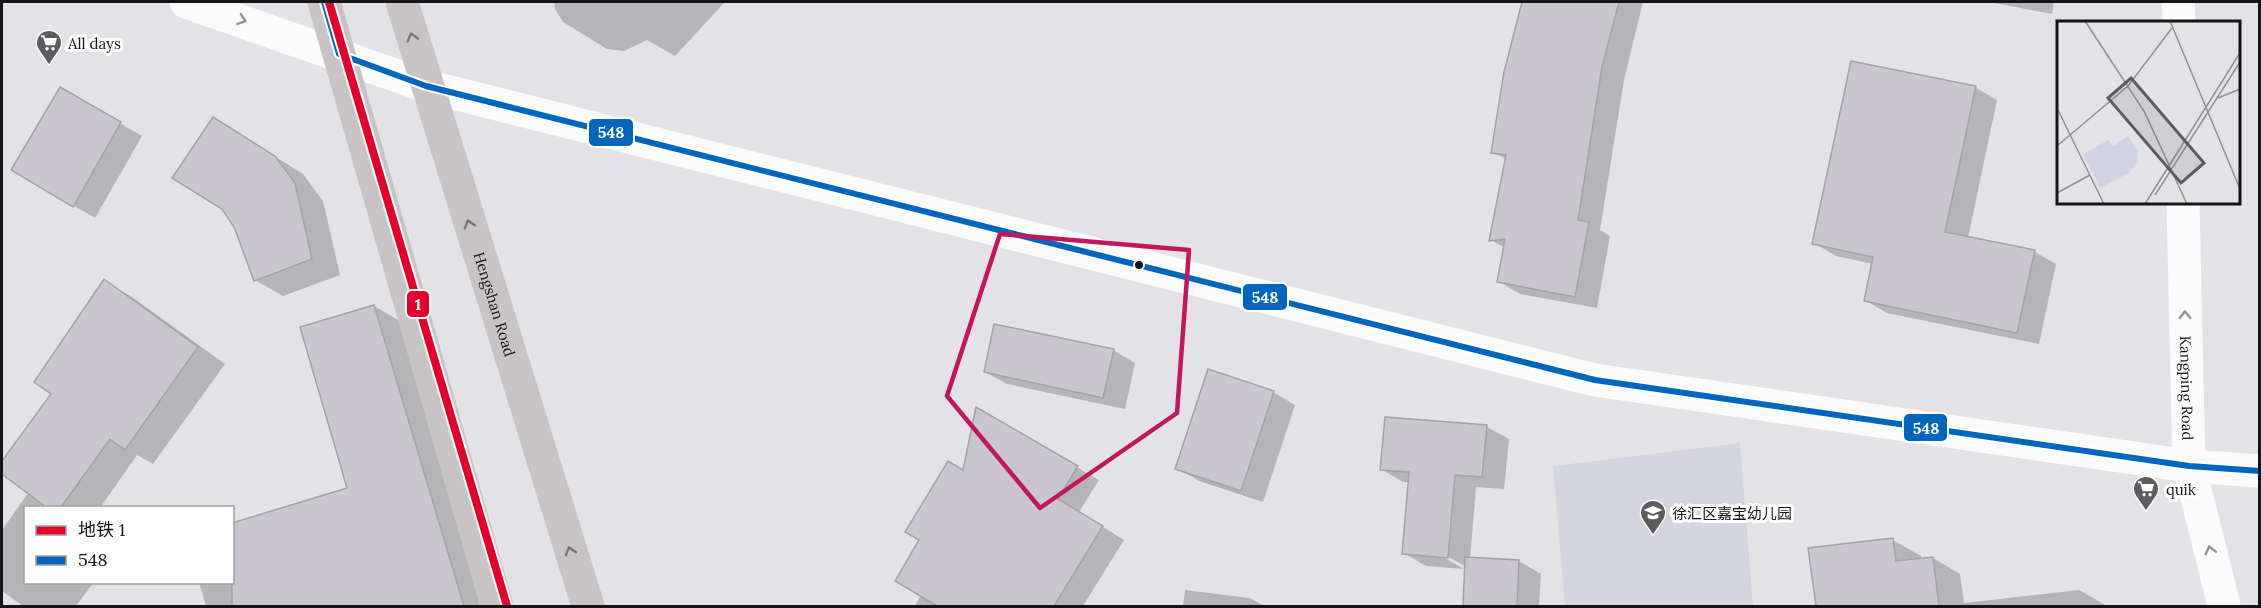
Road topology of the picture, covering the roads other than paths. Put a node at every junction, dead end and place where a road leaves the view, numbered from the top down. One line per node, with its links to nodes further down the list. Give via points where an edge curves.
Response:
1 (186, 2): 6 (street, one-way to 6)
2 (324, 2): 6 (main road)
3 (402, 2): 7 (main road, Hengshan Road, one-way to 3)
4 (2178, 2): 5 (street)
5 (2178, 21)
6 (339, 54): 7 (street); 11 (main road)
7 (426, 86): 9 (street, via 1595,380); 12 (main road, Hengshan Road, one-way to 7)
8 (2183, 204): 9 (street, Kangping Road, one-way to 8)
9 (2189, 466): 10 (street); 13 (street, Kangping Road, one-way to 9)
10 (2259, 471)
11 (497, 606)
12 (588, 606)
13 (2224, 606)

